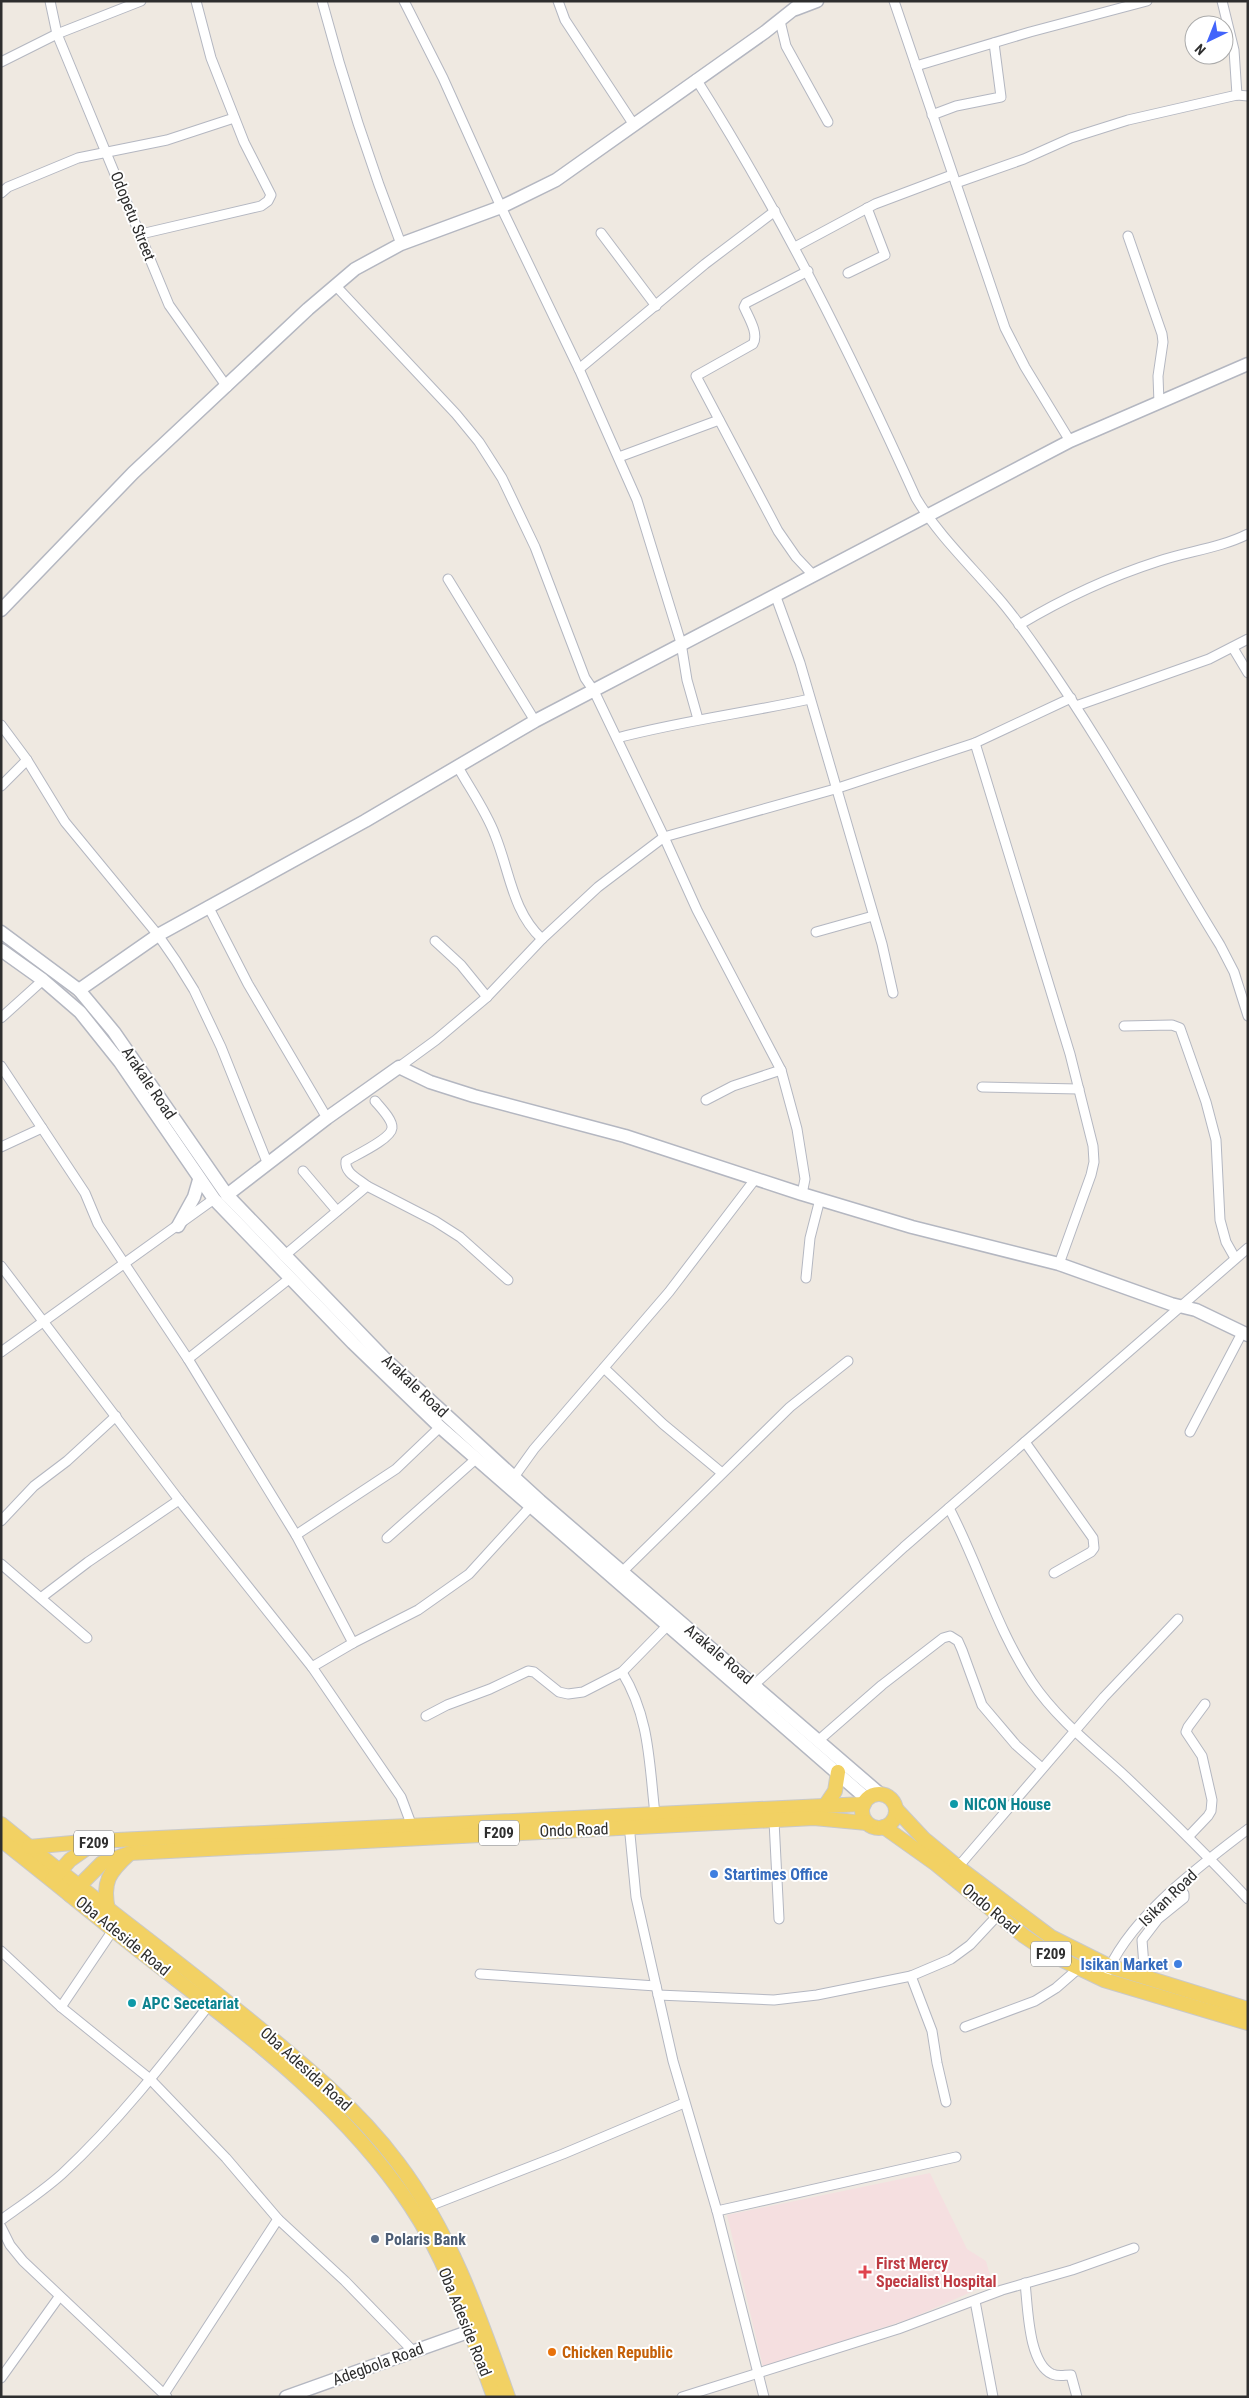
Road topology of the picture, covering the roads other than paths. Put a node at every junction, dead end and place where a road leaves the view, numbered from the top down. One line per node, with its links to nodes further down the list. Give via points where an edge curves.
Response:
1 (50, 1): 13 (street, Odopetu Street)
2 (141, 1): 13 (street)
3 (196, 1): 21 (street, via 211,58)
4 (322, 1): 33 (street, via 344,81)
5 (404, 1): 27 (street)
6 (558, 1): 23 (street, via 565,20)
7 (817, 1): 11 (main road)
8 (894, 1): 16 (street)
9 (1147, 1): 14 (street)
10 (1222, 1): 18 (street, via 1234,50)
11 (800, 5): 12 (main road)
12 (780, 21): 17 (main road); 22 (street, via 786,46)
13 (58, 34): 15 (street); 24 (street, Odopetu Street)
14 (994, 43): 16 (street); 20 (street, via 1002,97 956,106)
15 (1, 62)
16 (916, 66): 20 (street)
17 (696, 79): 23 (main road); 29 (street, via 739,147)
18 (1237, 95): 19 (street); 25 (street, via 1128,120 1071,138 1024,159)
19 (1248, 96)
20 (932, 115): 25 (street)
21 (234, 118): 24 (street, via 167,140); 31 (street, via 269,187 271,195 268,201 261,206)
22 (828, 122)
23 (634, 125): 27 (main road, via 556,180)
24 (106, 152): 26 (street, via 70,162 8,187); 31 (street, Odopetu Street)
25 (954, 179): 28 (street); 44 (street, via 1005,328)
26 (1, 193)
27 (501, 207): 33 (main road); 40 (street)
28 (867, 208): 34 (street); 36 (street, via 884,255)
29 (774, 212): 34 (street); 38 (street)
30 (601, 233): 38 (street)
31 (141, 234): 41 (street, Odopetu Street, via 168,305)
32 (1128, 236): 42 (street, via 1162,334)
33 (401, 244): 37 (main road, via 355,268)
34 (795, 247): 35 (street)
35 (808, 271): 43 (street, via 746,303 744,308 756,341 696,376); 46 (street)
36 (848, 273)
37 (335, 285): 41 (main road); 57 (street, via 456,414 498,471 536,547 585,678)
38 (656, 306): 40 (street)
39 (1248, 364): 42 (main road)
40 (579, 369): 45 (street)
41 (226, 387): 51 (main road, via 133,473 22,592)
42 (1159, 403): 44 (main road)
43 (719, 420): 45 (street); 48 (street, via 778,531)
44 (1070, 441): 46 (main road)
45 (619, 457): 54 (street, via 637,500)
46 (928, 517): 48 (main road); 52 (street)
47 (1248, 534): 52 (street, via 1161,560 1074,592)
48 (814, 576): 50 (main road)
49 (448, 579): 61 (street)
50 (776, 597): 54 (main road); 58 (street)
51 (1, 610)
52 (1019, 625): 59 (street)
53 (1248, 639): 55 (street)
54 (680, 643): 57 (main road); 60 (street)
55 (1233, 648): 56 (street); 59 (street, via 1209,659)
56 (1248, 673)
57 (594, 690): 61 (main road); 63 (street)
58 (810, 699): 60 (street); 68 (street)
59 (1073, 702): 64 (street); 82 (street, via 1220,945 1234,972)
60 (698, 719): 63 (street)
61 (535, 721): 66 (main road)
62 (1, 724): 65 (street)
63 (617, 738): 69 (street)
64 (975, 743): 68 (street); 90 (street)
65 (27, 760): 67 (street); 74 (street, via 65,822)
66 (458, 767): 70 (main road); 75 (street, via 495,834 521,914 529,928)
67 (1, 786)
68 (835, 789): 69 (street); 71 (street)
69 (664, 836): 75 (street, via 598,887); 87 (street, via 696,910)
70 (208, 906): 74 (main road); 93 (street, via 248,984)
71 (873, 916): 73 (street); 80 (street)
72 (1, 932): 79 (main road, Arakale Road)
73 (816, 932)
74 (158, 934): 79 (main road); 96 (street, via 194,990)
75 (542, 939): 81 (street)
76 (435, 941): 81 (street, via 461,965)
77 (1, 950): 78 (main road, Arakale Road)
78 (43, 980): 83 (street); 89 (main road, Arakale Road, via 80,1012)
79 (79, 990): 89 (main road, Arakale Road, via 114,1032)
80 (893, 993)
81 (487, 997): 86 (street)
82 (1248, 1016)
83 (1, 1018)
84 (1124, 1026): 108 (street, via 1180,1028 1214,1132 1220,1220)
85 (1, 1066): 94 (street)
86 (399, 1067): 93 (main road); 98 (main road, via 430,1082 474,1096 625,1136)
87 (780, 1070): 91 (street, via 732,1086); 101 (street, via 797,1129 805,1180)
88 (982, 1087): 90 (street)
89 (146, 1089): 99 (main road, Arakale Road); 102 (main road, Arakale Road)
90 (1079, 1089): 110 (street, via 1094,1162)
91 (706, 1100)
92 (375, 1101): 100 (street, via 392,1129 388,1136 346,1161 348,1171)
93 (327, 1118): 96 (main road)
94 (42, 1128): 95 (street); 109 (street, via 85,1193 98,1224)
95 (1, 1147)
96 (268, 1162): 102 (main road)
97 (303, 1171): 104 (street)
98 (756, 1178): 101 (main road); 122 (street, via 669,1292)
99 (199, 1180): 102 (main road, Arakale Road); 105 (main road, via 194,1197)
100 (368, 1186): 104 (street); 114 (street, via 460,1237)
101 (802, 1194): 103 (main road)
102 (220, 1197): 105 (street); 107 (main road, Arakale Road); 112 (main road, Arakale Road)
103 (820, 1199): 110 (main road, via 912,1227); 113 (street, via 810,1238)
104 (337, 1211): 107 (street)
105 (178, 1226): 109 (street)
106 (1248, 1248): 108 (street)
107 (284, 1256): 121 (main road, Arakale Road)
108 (1234, 1258): 115 (street)
109 (126, 1264): 116 (street); 119 (street)
110 (1059, 1264): 115 (main road)
111 (1, 1266): 116 (street)
112 (289, 1278): 119 (street); 121 (main road, Arakale Road)
113 (806, 1278)
114 (508, 1280)
115 (1181, 1306): 117 (main road); 126 (street)
116 (43, 1321): 118 (street); 123 (street)
117 (1245, 1334): 125 (street)
118 (1, 1352)
119 (188, 1359): 134 (street)
120 (848, 1361): 128 (street, via 790,1407)
121 (382, 1364): 124 (main road, Arakale Road); 129 (main road, Arakale Road)
122 (604, 1368): 128 (street, via 663,1424); 129 (street, via 534,1449)
123 (116, 1416): 130 (street); 133 (street, via 34,1486)
124 (440, 1427): 127 (main road, Arakale Road); 134 (street, via 396,1469)
125 (1190, 1432)
126 (1025, 1442): 132 (street); 138 (street, via 1094,1538 1091,1552)
127 (477, 1458): 129 (main road, Arakale Road); 135 (street)
128 (722, 1473): 137 (street)
129 (511, 1481): 131 (main road, Arakale Road); 137 (main road, Arakale Road)
130 (179, 1500): 139 (street); 144 (street)
131 (531, 1506): 141 (main road, Arakale Road); 143 (street, via 490,1553 454,1585 418,1610)
132 (949, 1508): 146 (street); 149 (street, via 1014,1652 1033,1683)
133 (1, 1521)
134 (296, 1535): 143 (street)
135 (387, 1538)
136 (1, 1564): 139 (street)
137 (623, 1571): 146 (main road, Arakale Road)
138 (1054, 1573)
139 (42, 1597): 142 (street)
140 (1178, 1619): 149 (street)
141 (668, 1625): 145 (street); 152 (main road, Arakale Road)
142 (87, 1638)
143 (353, 1643): 144 (street)
144 (312, 1667): 163 (street, via 401,1797)
145 (622, 1672): 148 (street, via 583,1692 568,1694 554,1689 534,1672 521,1673); 156 (street, via 635,1694 648,1740)
146 (755, 1684): 150 (main road, Arakale Road)
147 (1205, 1704): 164 (street, via 1186,1732 1202,1756 1212,1811)
148 (426, 1716)
149 (1075, 1731): 151 (street); 164 (street)
150 (819, 1740): 151 (street, via 882,1685 950,1636 958,1641 982,1705); 153 (main road, Arakale Road)
151 (1042, 1768): 170 (street)
152 (838, 1772): 153 (main road, Arakale Road); 154 (main road, via 835,1791)
153 (870, 1799): 154 (main road, Ondo Road / F209); 155 (main road, F209, via 891,1798); 159 (main road, via 862,1814)
154 (826, 1806): 156 (main road, Ondo Road / F209)
155 (896, 1809): 161 (main road, via 893,1821); 170 (main road, Ondo Road / F209)
156 (655, 1814): 158 (main road, Ondo Road / F209)
157 (774, 1821): 158 (main road, Ondo Road / F209); 159 (main road, Ondo Road / F209, via 814,1818); 177 (street)
158 (629, 1822): 163 (main road, Ondo Road / F209); 186 (street, via 636,1897)
159 (867, 1823): 161 (main road, F209)
160 (1, 1824): 167 (main road, Oba Adesida Road)
161 (884, 1827): 176 (main road, Ondo Road / F209)
162 (1248, 1830): 169 (street, Isikan Road)
163 (414, 1832): 166 (main road, Ondo Road / F209); 168 (main road, Ondo Road / F209)
164 (1189, 1836): 169 (street)
165 (1, 1840): 171 (main road)
166 (97, 1841): 167 (main road); 171 (main road, F209)
167 (29, 1847): 171 (main road, Oba Adesida Road)
168 (130, 1853): 173 (main road, F209, via 102,1863); 175 (main road, via 108,1878 105,1896)
169 (1210, 1858): 172 (street, Isikan Road); 174 (street)
170 (958, 1867): 180 (main road, Ondo Road / F209, via 1050,1937)
171 (56, 1875): 173 (main road, Oba Adesida Road)
172 (1176, 1887): 180 (street, Isikan Road, via 1134,1931); 184 (street, via 1186,1896 1158,1919 1142,1940)
173 (74, 1890): 175 (main road, Oba Adesida Road); 178 (main road, Oba Adeside Road)
174 (1248, 1899)
175 (108, 1910): 196 (main road, Oba Adesida Road, via 223,1998 334,2092 398,2163)
176 (998, 1915): 181 (main road, Ondo Road / F209, via 1052,1955); 183 (street, via 970,1945 951,1959)
177 (780, 1919)
178 (113, 1930): 187 (main road, Oba Adeside Road); 188 (street)
179 (1, 1951): 188 (street)
180 (1109, 1966): 184 (main road, Ondo Road / F209); 185 (street, Isikan Road)
181 (1079, 1968): 185 (main road, Ondo Road / F209); 191 (street, via 1056,1988 1034,2001)
182 (480, 1974): 186 (street)
183 (911, 1976): 186 (street, via 774,2000); 193 (street, via 932,2031)
184 (1145, 1979): 189 (main road, Ondo Road / F209)
185 (1104, 1980): 190 (main road, Ondo Road / F209)
186 (657, 1991): 194 (street)
187 (209, 2004): 192 (street); 205 (main road, Oba Adeside Road, via 331,2110 384,2168 430,2238)
188 (61, 2007): 192 (street)
189 (1248, 2009)
190 (1248, 2023)
191 (965, 2028)
192 (150, 2079): 198 (street, via 226,2158); 199 (street, via 60,2175)
193 (946, 2102)
194 (684, 2103): 196 (street); 197 (street)
195 (956, 2157): 197 (street)
196 (427, 2206): 205 (main road, Oba Adesida Road, via 458,2267)
197 (717, 2211): 207 (street)
198 (278, 2219): 206 (street, via 345,2281); 209 (street)
199 (1, 2220)
200 (1, 2227): 203 (street, via 23,2261)
201 (1134, 2248): 202 (street)
202 (1025, 2283): 204 (street); 216 (street, via 1035,2355 1043,2369 1051,2374 1071,2376)
203 (59, 2297): 208 (street); 209 (street)
204 (975, 2301): 207 (street, via 898,2330); 215 (street)
205 (476, 2328): 206 (main road, Adegbola Road); 211 (main road, Oba Adeside Road); 212 (main road, Oba Adesida Road)
206 (413, 2351): 210 (main road, Adegbola Road)
207 (758, 2374): 213 (street); 214 (street)
208 (1, 2378)
209 (166, 2396)
210 (286, 2397)
211 (494, 2397)
212 (508, 2397)
213 (682, 2397)
214 (764, 2397)
215 (993, 2397)
216 (1078, 2397)

